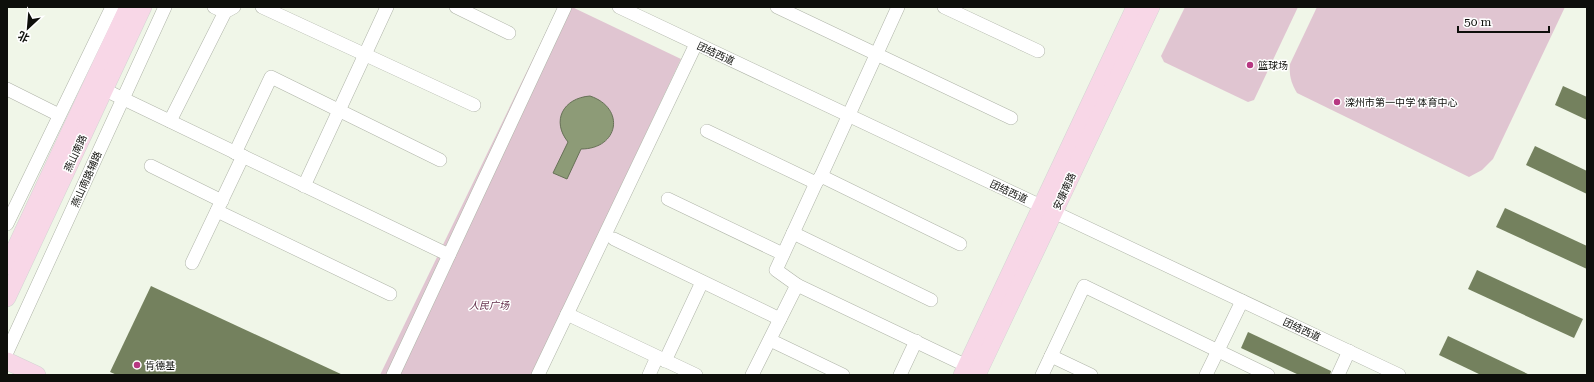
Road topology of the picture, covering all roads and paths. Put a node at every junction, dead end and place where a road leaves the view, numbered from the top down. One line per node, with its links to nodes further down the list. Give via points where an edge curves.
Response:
1 (112, 7): 26 (street)
2 (128, 7): 46 (main road, 燕山南路)
3 (143, 7): 22 (main road, 燕山南路)
4 (165, 7): 23 (street, 燕山南路辅路)
5 (262, 7): 20 (street)
6 (387, 7): 20 (street)
7 (456, 7): 16 (street)
8 (565, 7): 44 (street)
9 (619, 7): 17 (street, 团结西道)
10 (777, 7): 19 (street)
11 (898, 7): 19 (street)
12 (944, 7): 18 (street)
13 (1135, 7): 38 (main road, 安康南路)
14 (1151, 7): 38 (main road, 安康南路)
15 (224, 9): 29 (street)
16 (509, 33)
17 (696, 44): 27 (street, 团结西道); 53 (street)
18 (1038, 51)
19 (875, 53): 27 (street); 28 (street)
20 (365, 54): 24 (street); 25 (street)
21 (7, 89): 26 (street)
22 (105, 90): 23 (street); 50 (main road, 燕山南路)
23 (122, 98): 29 (street); 59 (street, 燕山南路辅路)
24 (474, 105)
25 (339, 110): 31 (street, via 271,77); 32 (street); 35 (street)
26 (59, 115): 39 (street)
27 (849, 115): 34 (street); 38 (street, 团结西道)
28 (1011, 118)
29 (170, 121): 31 (street)
30 (707, 131): 34 (street)
31 (239, 154): 35 (street); 37 (street)
32 (440, 160)
33 (151, 166): 37 (street)
34 (818, 180): 40 (street); 42 (street)
35 (304, 186): 44 (street)
36 (668, 200): 43 (street)
37 (219, 206): 45 (street); 49 (street)
38 (1048, 209): 52 (street, 团结西道); 63 (main road, 安康南路)
39 (7, 224)
40 (793, 233): 43 (street); 51 (street)
41 (614, 239): 47 (street)
42 (960, 244)
43 (783, 254): 48 (street, via 776,270)
44 (449, 255): 65 (street)
45 (192, 263)
46 (7, 266)
47 (702, 282): 54 (street); 61 (street)
48 (797, 285): 54 (street); 56 (street)
49 (390, 294)
50 (7, 298)
51 (931, 300)
52 (1242, 301): 57 (street); 58 (street, 团结西道)
53 (567, 314): 61 (street); 66 (street)
54 (780, 319): 55 (street)
55 (770, 340): 69 (street); 70 (street)
56 (916, 341): 63 (street); 71 (street)
57 (1218, 351): 60 (street, via 1084,286); 74 (street); 75 (street)
58 (1349, 351): 76 (street); 77 (street, 团结西道)
59 (7, 352)
60 (1051, 356): 72 (street); 73 (street)
61 (662, 359): 67 (street); 68 (street)
62 (7, 361): 64 (main road)
63 (969, 372)
64 (37, 375)
65 (393, 375)
66 (538, 375)
67 (649, 375)
68 (696, 375)
69 (752, 375)
70 (843, 375)
71 (900, 375)
72 (1042, 375)
73 (1091, 375)
74 (1206, 375)
75 (1268, 375)
76 (1338, 375)
77 (1399, 375)

